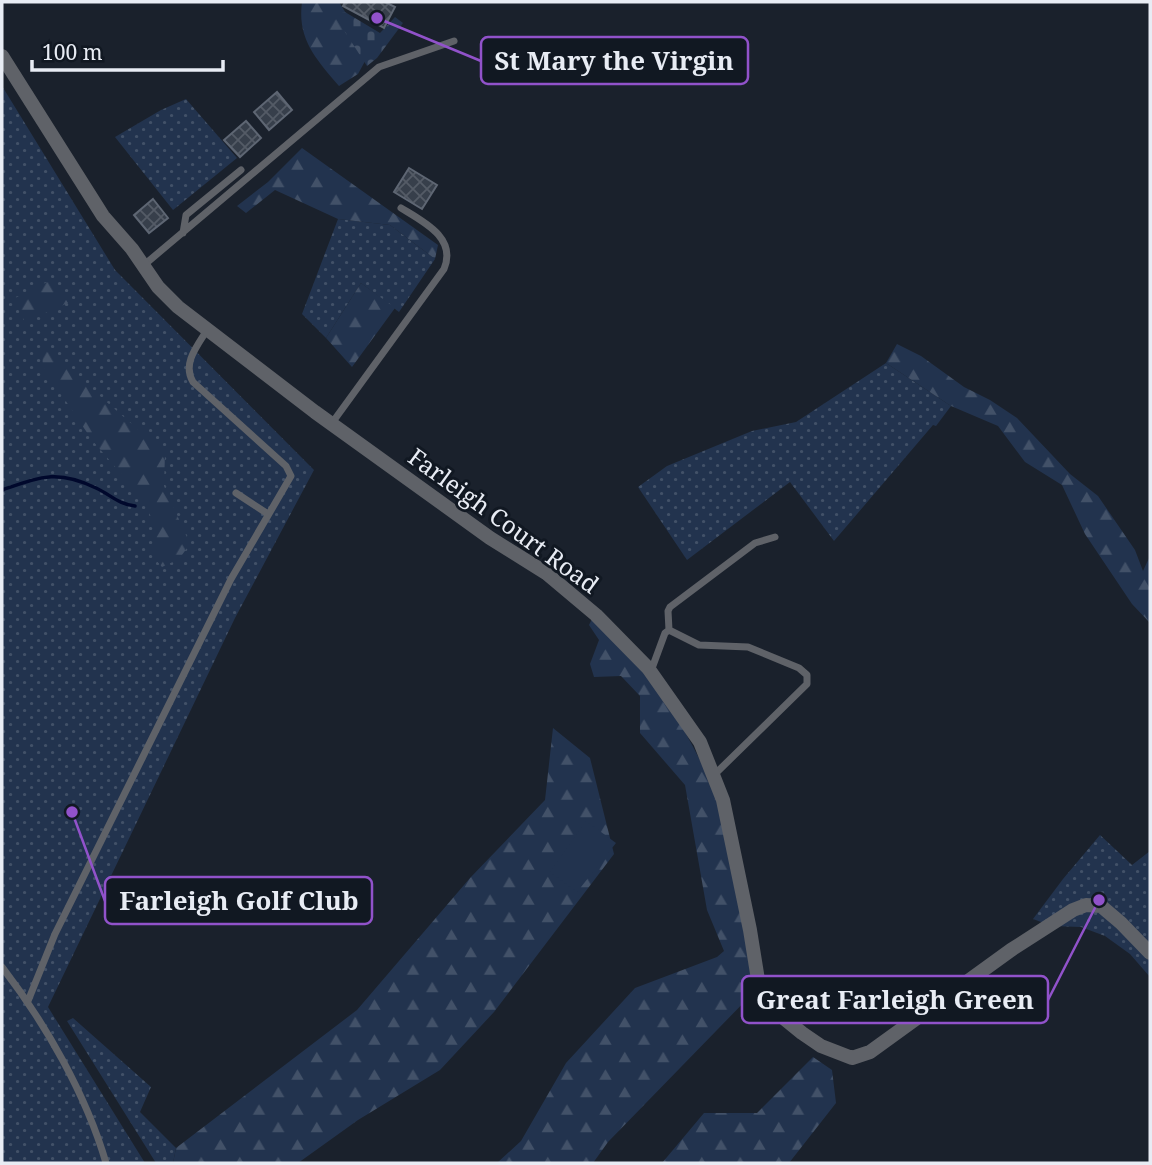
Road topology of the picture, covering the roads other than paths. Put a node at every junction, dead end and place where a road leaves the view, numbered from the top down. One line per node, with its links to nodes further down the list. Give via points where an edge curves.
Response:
1 (454, 41): 5 (lane, via 379,67)
2 (2, 56): 6 (street, Farleigh Court Road, via 103,216)
3 (241, 170): 5 (lane, via 187,215)
4 (401, 208): 8 (lane, via 444,240 449,258)
5 (183, 234): 6 (lane)
6 (144, 265): 7 (street, Farleigh Court Road, via 158,287)
7 (207, 330): 8 (street, Farleigh Court Road); 10 (lane, via 190,359 188,374 286,466 291,476)
8 (332, 423): 13 (street, Farleigh Court Road, via 546,573 596,615)
9 (236, 493): 10 (lane)
10 (268, 514): 17 (lane, via 231,579 55,934)
11 (775, 537): 12 (lane, via 755,543 670,607)
12 (669, 630): 13 (lane); 14 (lane, via 699,645 748,647 799,668 809,679)
13 (651, 672): 14 (street, Farleigh Court Road, via 700,741)
14 (713, 775): 15 (street, Farleigh Court Road, via 723,800 759,986 775,1011 836,1053 852,1058 870,1052 1011,950 1086,905 1101,906)
15 (1150, 953)
16 (2, 967): 17 (lane)
17 (28, 1001): 18 (lane, via 87,1112)
18 (106, 1163)

